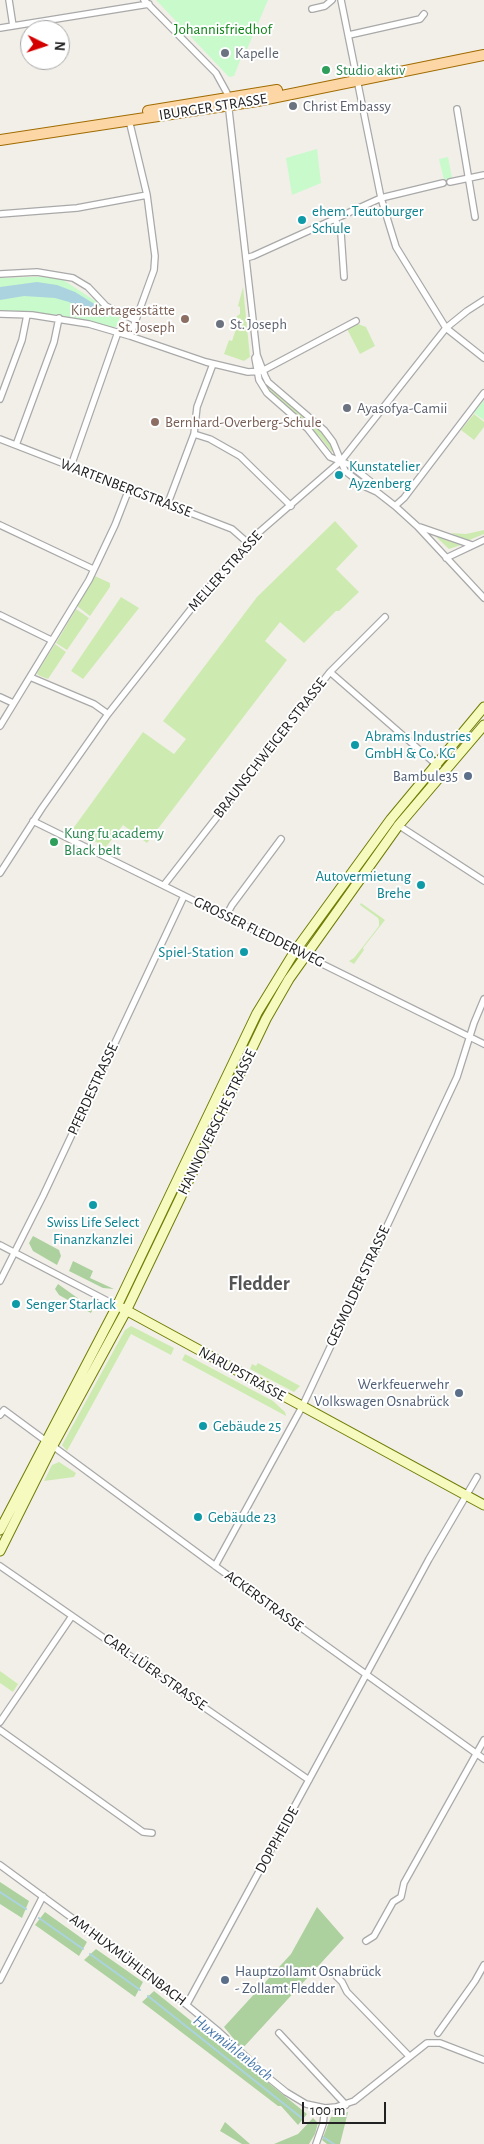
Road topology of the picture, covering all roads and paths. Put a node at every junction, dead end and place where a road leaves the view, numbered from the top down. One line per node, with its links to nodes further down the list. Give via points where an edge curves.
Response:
1 (8, 0): 7 (street)
2 (335, 0): 5 (street)
3 (341, 0): 9 (street)
4 (148, 1): 7 (street); 13 (street, via 216,72 225,86)
5 (312, 9)
6 (424, 14): 9 (street, via 420,19)
7 (13, 26): 8 (street)
8 (0, 28)
9 (349, 35): 12 (street)
10 (484, 49): 12 (main road, IBURGER STRASSE)
11 (484, 55): 12 (main road, IBURGER STRASSE)
12 (357, 78): 13 (main road, IBURGER STRASSE); 21 (street)
13 (229, 102): 15 (main road, IBURGER STRASSE); 16 (main road, IBURGER STRASSE); 25 (street)
14 (457, 109): 19 (street)
15 (129, 120): 17 (main road, IBURGER STRASSE); 20 (street)
16 (0, 134)
17 (0, 140)
18 (484, 175): 19 (street)
19 (468, 178): 21 (street); 23 (street)
20 (147, 195): 22 (street, via 77,208); 32 (street, via 154,270)
21 (381, 198): 24 (street); 34 (street, via 396,247)
22 (0, 214)
23 (475, 217)
24 (335, 219): 25 (street); 27 (street, via 341,232)
25 (246, 258): 39 (street, via 255,358)
26 (0, 274): 32 (street, via 36,272 72,278 88,286 106,306)
27 (344, 278)
28 (484, 300): 34 (street, MELLER STRASSE)
29 (0, 314): 30 (street)
30 (27, 315): 31 (street); 41 (street, via 22,340)
31 (58, 318): 35 (street); 44 (street, via 54,342)
32 (135, 320): 36 (street)
33 (356, 321): 39 (street)
34 (446, 328): 37 (street); 45 (street, MELLER STRASSE)
35 (118, 332): 36 (street); 46 (street)
36 (130, 336): 38 (street)
37 (484, 358)
38 (213, 364): 39 (street, via 241,372); 42 (street, via 197,407)
39 (260, 372): 45 (street, via 324,430); 45 (street, via 259,380 267,393 308,429 330,457)
40 (484, 393): 50 (street)
41 (0, 399)
42 (194, 434): 48 (street); 49 (street, via 240,456)
43 (0, 439): 44 (street, WARTENBERGSTRASSE)
44 (16, 445): 46 (street, WARTENBERGSTRASSE)
45 (341, 461): 49 (street, MELLER STRASSE); 50 (street, via 370,481 377,492)
46 (71, 466): 47 (street, WARTENBERGSTRASSE)
47 (129, 489): 48 (street, WARTENBERGSTRASSE); 57 (street)
48 (168, 503): 54 (street, WARTENBERGSTRASSE, via 232,529)
49 (291, 506): 54 (street, MELLER STRASSE)
50 (395, 506): 52 (street)
51 (0, 525): 57 (street)
52 (417, 526): 55 (street); 56 (street)
53 (484, 540): 55 (street)
54 (248, 543): 67 (street, MELLER STRASSE, via 175,627)
55 (472, 545): 56 (street)
56 (446, 558): 58 (street)
57 (93, 569): 61 (street)
58 (484, 598)
59 (0, 615): 61 (street)
60 (385, 617): 62 (street, BRAUNSCHWEIGER STRASSE)
61 (51, 640): 63 (street)
62 (330, 672): 70 (street); 78 (street, BRAUNSCHWEIGER STRASSE)
63 (30, 677): 65 (street); 67 (street, via 94,704)
64 (0, 696): 65 (street)
65 (13, 703): 69 (street)
66 (484, 707): 70 (main road, HANNOVERSCHE STRASSE)
67 (108, 714): 73 (street, MELLER STRASSE)
68 (484, 725): 71 (main road, HANNOVERSCHE STRASSE)
69 (0, 726)
70 (436, 763): 71 (street); 72 (main road, HANNOVERSCHE STRASSE)
71 (443, 774): 74 (main road, HANNOVERSCHE STRASSE)
72 (390, 819): 74 (street); 81 (main road, HANNOVERSCHE STRASSE)
73 (33, 821): 76 (street, MELLER STRASSE); 78 (street, GROSSER FLEDDERWEG)
74 (398, 826): 77 (street); 82 (main road, HANNOVERSCHE STRASSE)
75 (281, 839): 80 (street)
76 (0, 873)
77 (484, 881)
78 (164, 885): 79 (street, GROSSER FLEDDERWEG)
79 (184, 896): 80 (street, GROSSER FLEDDERWEG); 87 (street, PFERDESTRASSE)
80 (226, 916): 81 (street, GROSSER FLEDDERWEG)
81 (295, 951): 82 (street, GROSSER FLEDDERWEG); 89 (main road, HANNOVERSCHE STRASSE, via 257,1013)
82 (305, 955): 84 (street, GROSSER FLEDDERWEG); 90 (main road, HANNOVERSCHE STRASSE, via 266,1019)
83 (484, 999): 84 (street, GESMOLDER STRASSE)
84 (470, 1038): 85 (street, GROSSER FLEDDERWEG); 91 (street, GESMOLDER STRASSE, via 445,1103)
85 (484, 1044)
86 (0, 1245): 87 (street, NARUPSTRASSE)
87 (14, 1253): 88 (street, PFERDESTRASSE); 89 (street, NARUPSTRASSE)
88 (0, 1281)
89 (116, 1306): 90 (main road, NARUPSTRASSE); 93 (main road, HANNOVERSCHE STRASSE)
90 (126, 1311): 91 (main road, NARUPSTRASSE); 94 (main road, HANNOVERSCHE STRASSE)
91 (302, 1407): 96 (main road, NARUPSTRASSE); 101 (street, GESMOLDER STRASSE)
92 (0, 1415): 93 (street, via 4,1410)
93 (45, 1441): 94 (street, ACKERSTRASSE); 98 (main road, HANNOVERSCHE STRASSE)
94 (52, 1447): 99 (main road, HANNOVERSCHE STRASSE); 101 (street, ACKERSTRASSE)
95 (476, 1477): 96 (street, DOPPHEIDE)
96 (466, 1495): 97 (main road, NARUPSTRASSE); 103 (street, DOPPHEIDE)
97 (484, 1505)
98 (0, 1530)
99 (0, 1551)
100 (0, 1566): 102 (street, CARL-LÜER-STRASSE)
101 (215, 1566): 103 (street, ACKERSTRASSE)
102 (72, 1616): 104 (street); 109 (street, CARL-LÜER-STRASSE)
103 (366, 1675): 107 (street, ACKERSTRASSE); 109 (street, DOPPHEIDE)
104 (0, 1722)
105 (0, 1730): 110 (street, via 143,1832)
106 (484, 1740): 107 (street)
107 (476, 1754): 108 (street, ACKERSTRASSE); 113 (street, via 404,1884 401,1897 393,1902 374,1936)
108 (484, 1760)
109 (309, 1780): 117 (street, DOPPHEIDE)
110 (152, 1833)
111 (0, 1865): 112 (street, AM HUXMÜHLENBACH)
112 (43, 1896): 116 (street); 117 (street, AM HUXMÜHLENBACH)
113 (366, 1941)
114 (484, 1965): 119 (street)
115 (336, 1976): 120 (street, via 347,1992)
116 (0, 1980)
117 (187, 2004): 123 (street, AM HUXMÜHLENBACH, via 286,2092 306,2104)
118 (279, 2033): 122 (street)
119 (438, 2033)
120 (409, 2056): 121 (street, AM HUXMÜHLENBACH, via 433,2042); 122 (street, AM HUXMÜHLENBACH)
121 (484, 2060)
122 (346, 2105): 123 (street, AM HUXMÜHLENBACH)
123 (325, 2108): 124 (street)
124 (316, 2144)

